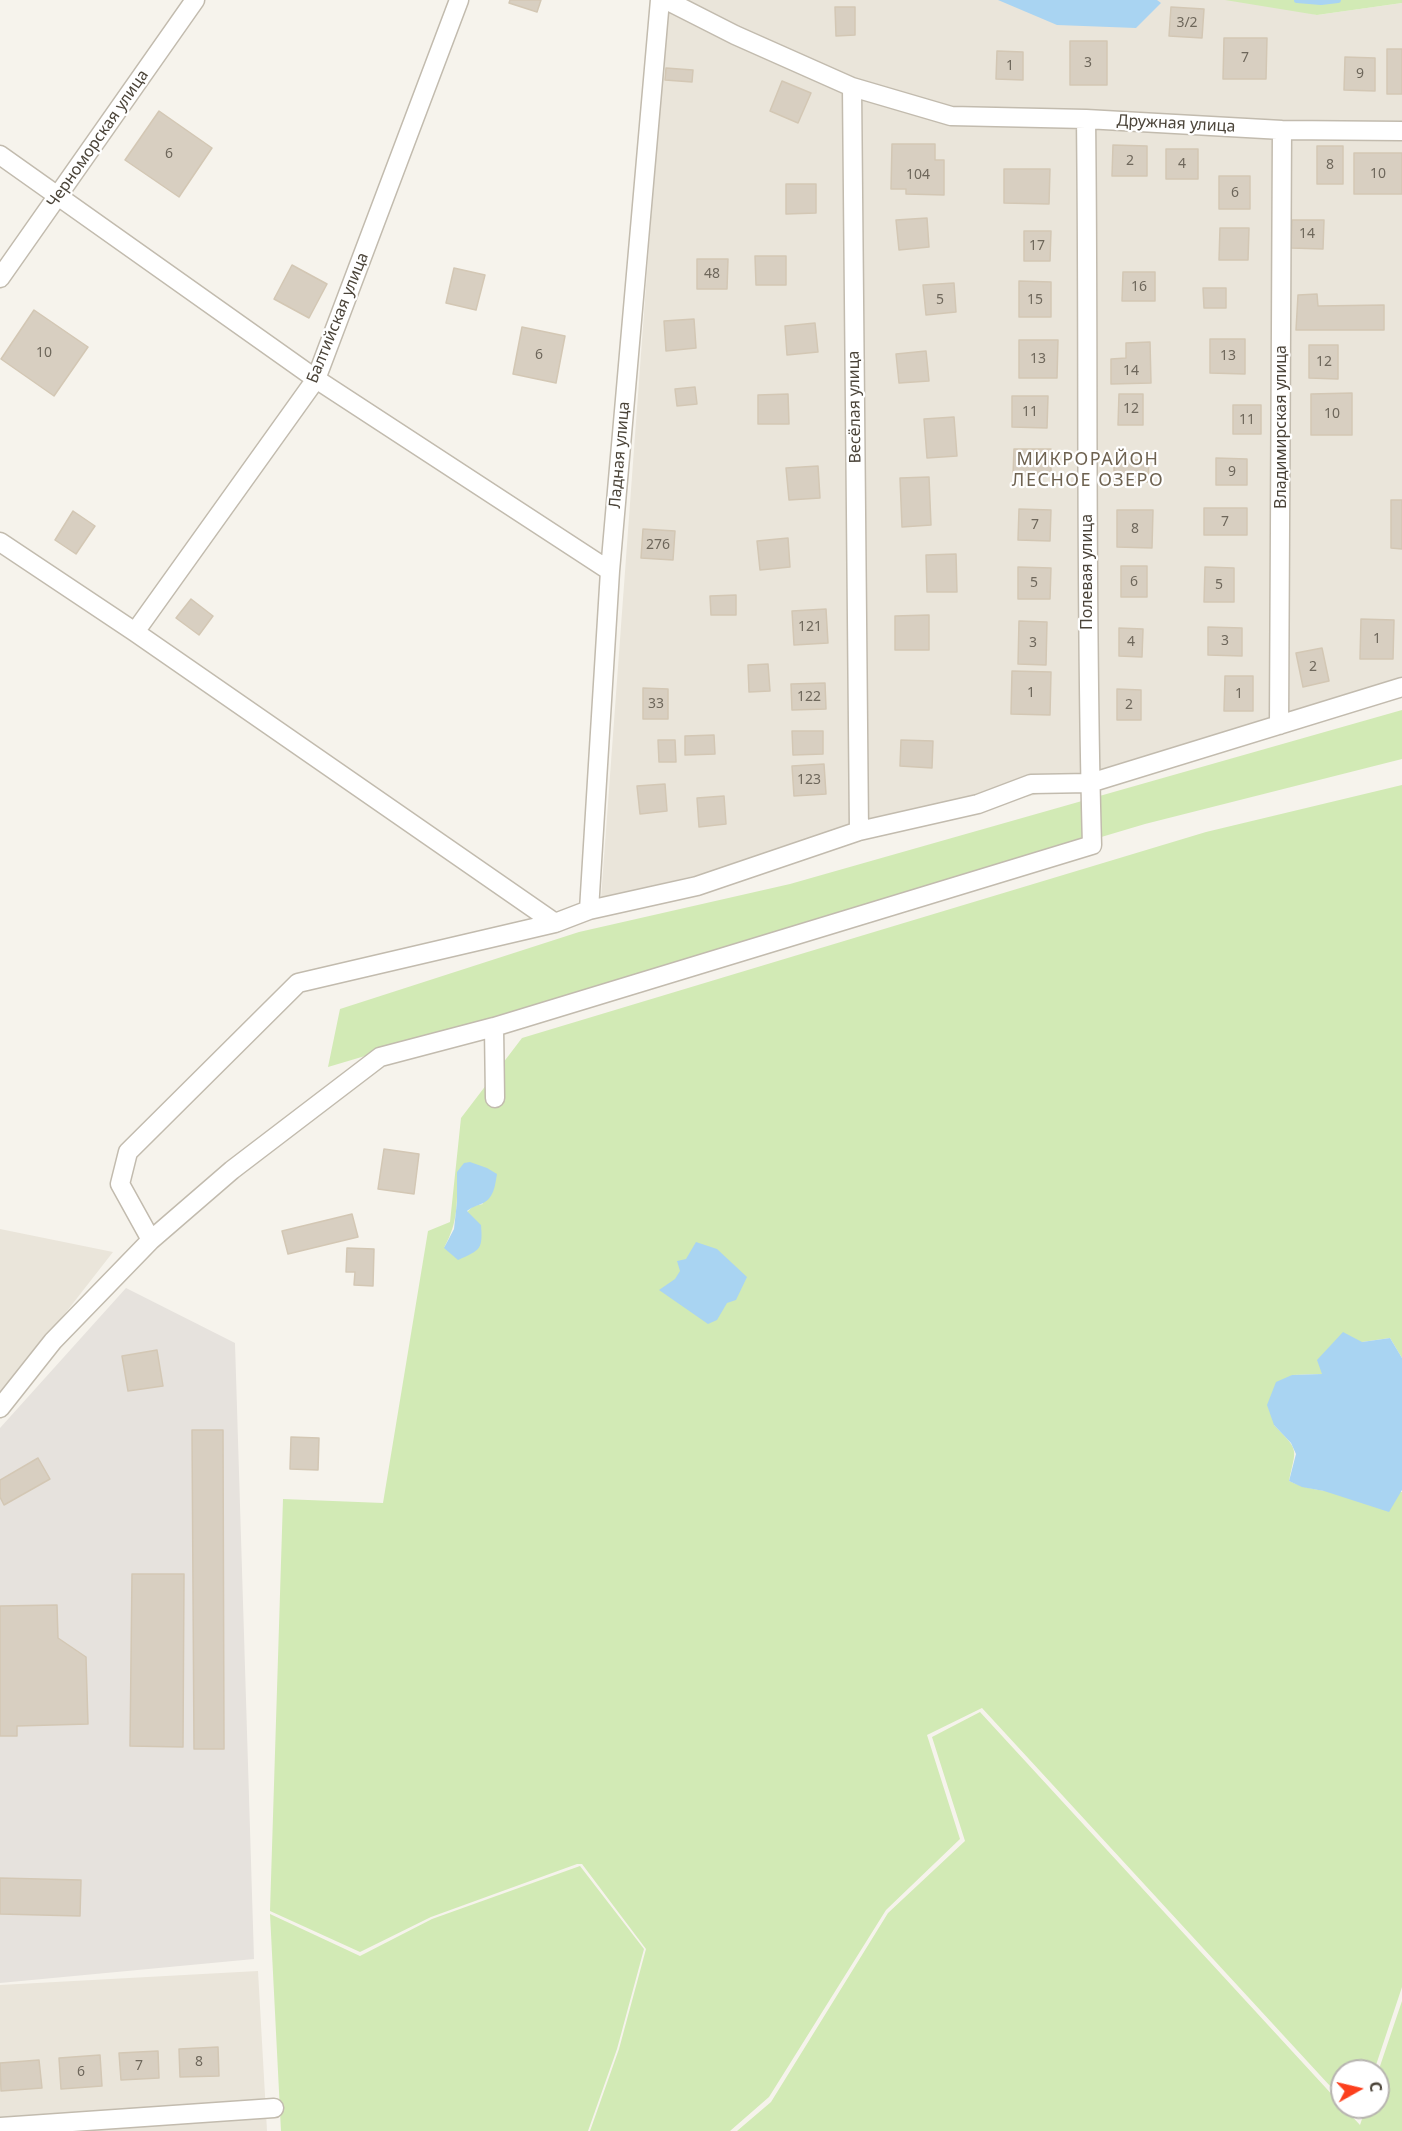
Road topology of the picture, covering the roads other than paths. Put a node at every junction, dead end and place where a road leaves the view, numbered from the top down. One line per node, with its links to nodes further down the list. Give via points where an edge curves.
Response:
1 (195, 0): 10 (street, Черноморская улица)
2 (459, 0): 12 (street, Балтийская улица)
3 (660, 0): 14 (street, Ладная улица)
4 (666, 0): 5 (street)
5 (852, 87): 6 (street, Дружная улица, via 951,116); 19 (street, Весёлая улица)
6 (1086, 119): 7 (street, Дружная улица); 18 (street, Полевая улица)
7 (1282, 130): 8 (street, Дружная улица); 17 (street, Владимирская улица)
8 (1402, 131)
9 (0, 155): 10 (street)
10 (58, 196): 11 (street, Черноморская улица); 12 (street)
11 (0, 278)
12 (316, 379): 14 (street); 15 (street, Балтийская улица)
13 (0, 542): 15 (street)
14 (610, 571): 20 (street, Ладная улица)
15 (135, 633): 21 (street)
16 (1402, 687): 17 (street)
17 (1279, 725): 18 (street)
18 (1090, 783): 19 (street, via 1031,784 978,804); 22 (street, Полевая улица, via 1092,845)
19 (859, 831): 20 (street, via 697,886)
20 (590, 910): 21 (street)
21 (555, 923): 24 (street, via 298,983 128,1152 120,1184)
22 (494, 1027): 23 (street); 24 (street, via 380,1057 232,1170)
23 (495, 1098)
24 (151, 1240): 25 (street, via 53,1341)
25 (0, 1408)
26 (274, 2108): 27 (street)
27 (0, 2127)

